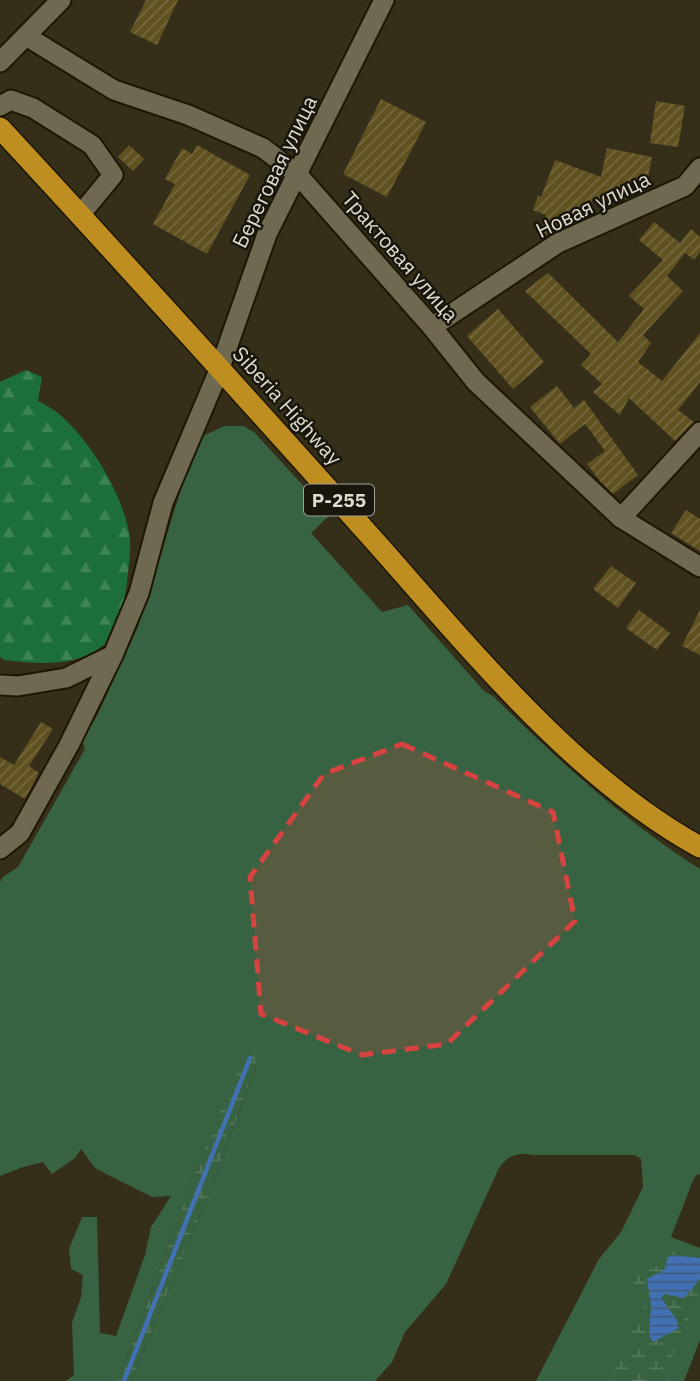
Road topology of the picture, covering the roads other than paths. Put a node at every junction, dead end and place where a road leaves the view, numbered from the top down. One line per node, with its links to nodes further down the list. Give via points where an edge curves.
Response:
1 (61, 0): 3 (street)
2 (384, 0): 8 (street, Береговая улица)
3 (26, 36): 4 (street); 8 (street, Трактовая улица, via 114,90 188,115 263,148)
4 (0, 62)
5 (0, 106): 9 (street, via 10,100 33,108 92,145 113,175)
6 (0, 128): 9 (highway, Siberia Highway / Р-255)
7 (700, 168): 10 (street, Новая улица, via 685,186 558,243)
8 (298, 176): 10 (street, Трактовая улица); 11 (street, Береговая улица, via 267,234)
9 (80, 215): 11 (highway, Siberia Highway / Р-255)
10 (432, 327): 13 (street, Трактовая улица, via 476,382)
11 (220, 368): 15 (street, Береговая улица, via 163,503 139,593); 17 (highway, Siberia Highway / Р-255, via 503,683 622,795)
12 (700, 432): 13 (street)
13 (621, 518): 14 (street, Трактовая улица)
14 (700, 567)
15 (113, 655): 16 (street, via 66,678); 18 (street, Береговая улица, via 20,833)
16 (0, 685)
17 (700, 847)
18 (0, 849)

